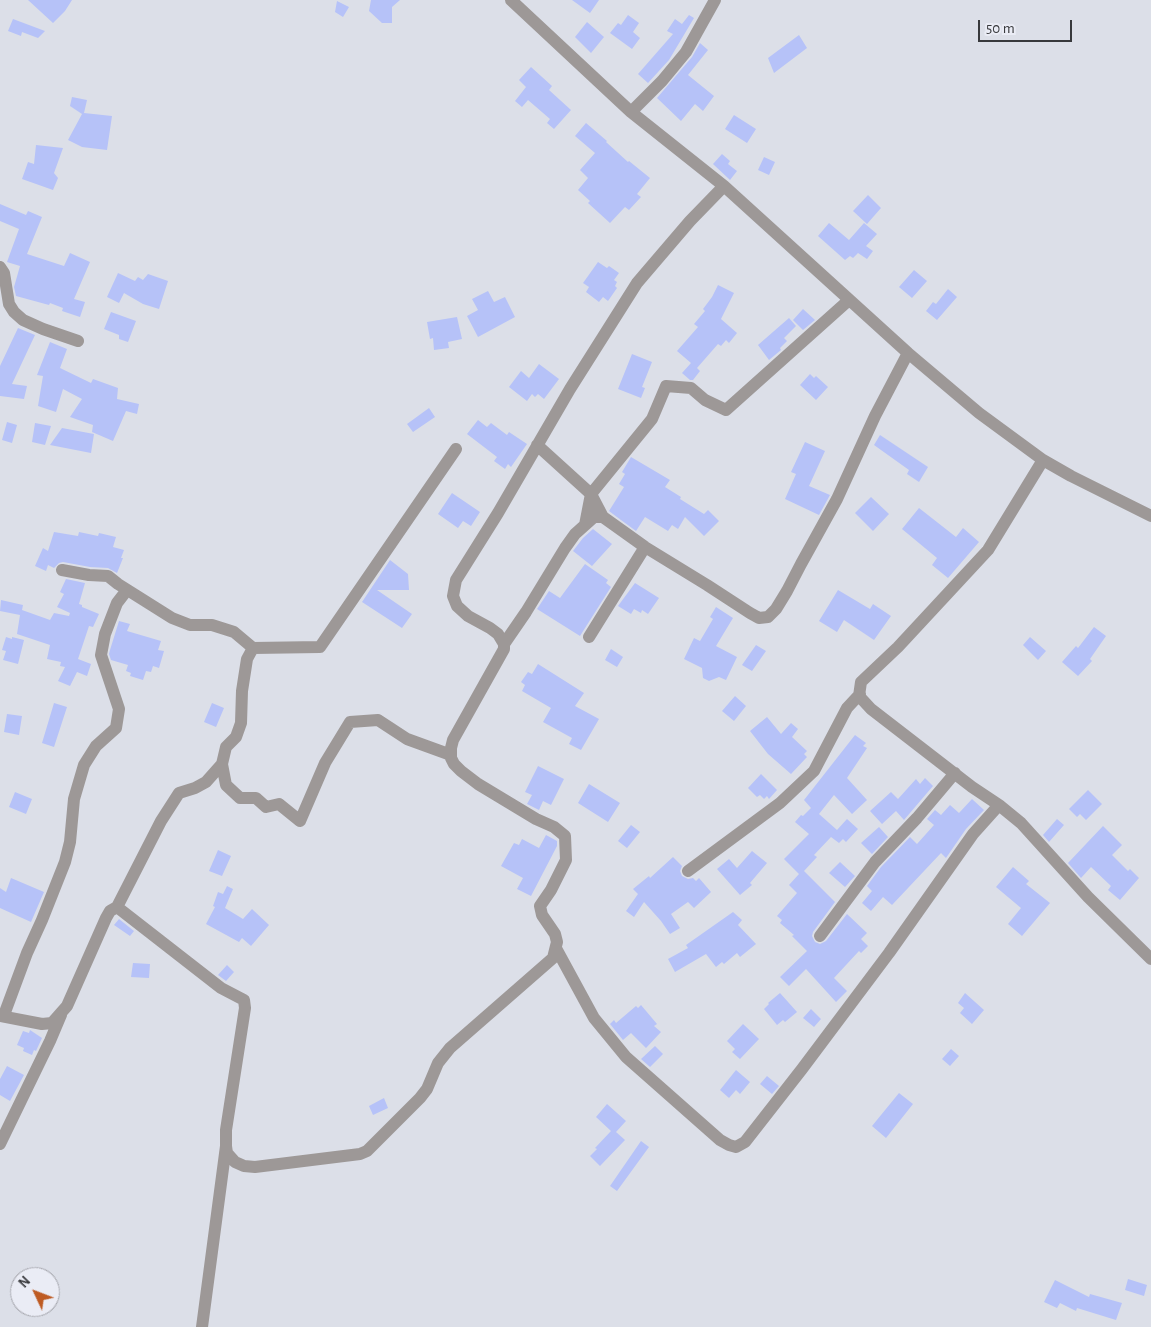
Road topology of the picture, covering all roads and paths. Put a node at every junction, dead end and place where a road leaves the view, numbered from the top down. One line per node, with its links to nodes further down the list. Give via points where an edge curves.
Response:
1 (511, 0): 3 (street)
2 (715, 0): 3 (street, via 686,52)
3 (631, 112): 4 (street)
4 (724, 186): 6 (street); 9 (street, via 637,283)
5 (0, 267): 7 (street, via 7,281 9,304 14,312 23,320)
6 (849, 300): 8 (street); 12 (street, via 726,410 705,400 691,388 666,386 652,419)
7 (78, 341)
8 (908, 353): 11 (street, via 979,413); 16 (street, via 837,499 787,591 768,617 760,618 750,613)
9 (537, 445): 12 (street); 20 (street, via 456,580 453,596 457,606 498,634)
10 (456, 449): 21 (street, via 320,647)
11 (1043, 460): 13 (street); 22 (street, via 988,550 861,682)
12 (591, 494): 14 (street); 15 (street)
13 (1151, 516)
14 (603, 517): 15 (street, via 594,517); 16 (street)
15 (585, 525): 20 (street, via 565,548)
16 (645, 547): 19 (street)
17 (62, 570): 18 (street, via 108,576)
18 (127, 590): 21 (street, via 172,618 190,625 234,632); 33 (street, via 117,603 101,655 119,709 116,728 96,746 84,765 74,799 65,862)
19 (590, 637)
20 (504, 644): 23 (street, via 453,740)
21 (253, 648): 24 (street, via 247,659 241,723 236,737 226,746)
22 (860, 694): 25 (street, via 871,709); 27 (street, via 847,708 814,771 780,803)
23 (451, 755): 24 (street, via 407,739 378,720 350,722 324,763 300,820 278,804 266,808 256,798 240,798 226,785); 30 (street, via 454,764 478,784 565,836 566,860 540,906 555,934)
24 (222, 764): 28 (street, via 206,782 179,793)
25 (955, 773): 26 (street); 29 (street, via 875,862)
26 (999, 805): 30 (street, via 972,834 802,1069 744,1142 736,1147 720,1140 626,1057 594,1018); 31 (street)
27 (688, 871)
28 (117, 907): 32 (street, via 106,918); 35 (street, via 221,988 244,1000)
29 (820, 936)
30 (556, 950): 35 (street, via 553,958 450,1048 438,1063 420,1098 372,1148 363,1153 255,1167 235,1162 227,1153)
31 (1151, 959)
32 (63, 1011): 33 (street, via 52,1023 42,1024); 34 (street)
33 (2, 1015)
34 (0, 1144)
35 (226, 1146): 36 (street)
36 (202, 1327)

